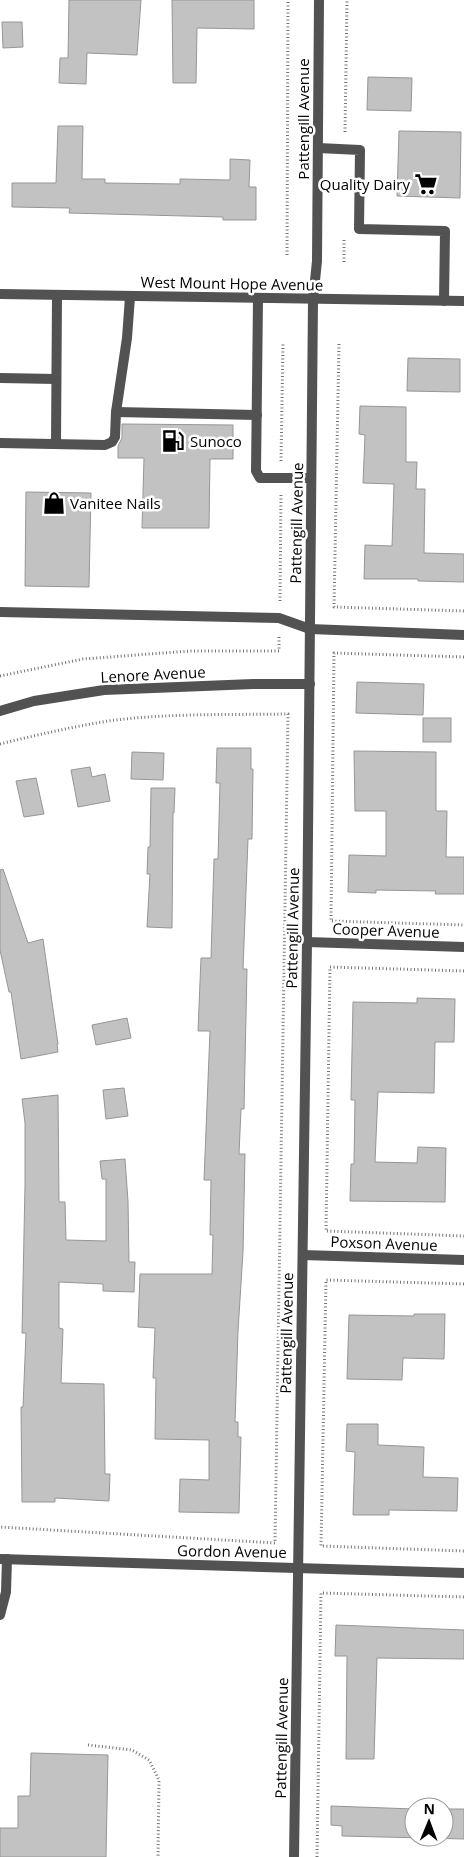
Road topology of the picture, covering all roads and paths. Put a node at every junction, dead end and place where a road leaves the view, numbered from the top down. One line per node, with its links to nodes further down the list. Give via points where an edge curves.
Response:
1 (288, 0): 4 (path)
2 (319, 0): 3 (street, Pattengill Avenue)
3 (318, 148): 9 (street, Pattengill Avenue, via 317,261); 10 (street, via 360,150 359,229 445,231)
4 (287, 255)
5 (0, 294): 6 (street, West Mount Hope Avenue)
6 (57, 295): 7 (street, West Mount Hope Avenue); 15 (street)
7 (130, 296): 8 (street, West Mount Hope Avenue); 16 (street)
8 (258, 299): 9 (street, West Mount Hope Avenue); 17 (street)
9 (313, 300): 10 (street, West Mount Hope Avenue); 21 (street, Pattengill Avenue)
10 (444, 301): 11 (street, West Mount Hope Avenue)
11 (464, 301)
12 (283, 342): 20 (path)
13 (339, 344): 22 (path, via 334,607)
14 (0, 378): 15 (street)
15 (56, 379): 19 (street)
16 (116, 412): 17 (street); 19 (street, via 112,442 105,445)
17 (256, 415): 20 (street, via 256,471 260,478)
18 (0, 443): 19 (street)
19 (56, 444)
20 (281, 478): 21 (street); 24 (path)
21 (311, 478): 25 (street, Pattengill Avenue)
22 (464, 611)
23 (0, 612): 24 (street)
24 (279, 618): 25 (street); 28 (path, via 279,650 190,651 83,659)
25 (310, 629): 26 (street); 29 (street, Pattengill Avenue)
26 (464, 635)
27 (464, 657): 32 (path, via 334,653 331,921)
28 (0, 676)
29 (310, 684): 30 (street, Lenore Avenue, via 104,690); 33 (street, Pattengill Avenue)
30 (0, 711)
31 (0, 744): 40 (path, via 109,721 288,714 275,1543)
32 (464, 925)
33 (307, 942): 34 (street, Cooper Avenue); 37 (street, Pattengill Avenue)
34 (464, 947)
35 (464, 971): 36 (path, via 330,967 326,1231)
36 (464, 1236)
37 (303, 1255): 38 (street, Poxson Avenue); 43 (street, Pattengill Avenue)
38 (464, 1260)
39 (464, 1284): 41 (path, via 326,1280 322,1546)
40 (0, 1527)
41 (464, 1551)
42 (4, 1559): 43 (street, Gordon Avenue); 46 (street, via 6,1592)
43 (298, 1568): 44 (street, Gordon Avenue); 49 (street, Pattengill Avenue)
44 (464, 1573)
45 (464, 1597): 50 (path, via 321,1593)
46 (0, 1615)
47 (88, 1745): 48 (path, via 132,1750 149,1760 159,1780)
48 (158, 1857)
49 (294, 1857)
50 (317, 1857)

